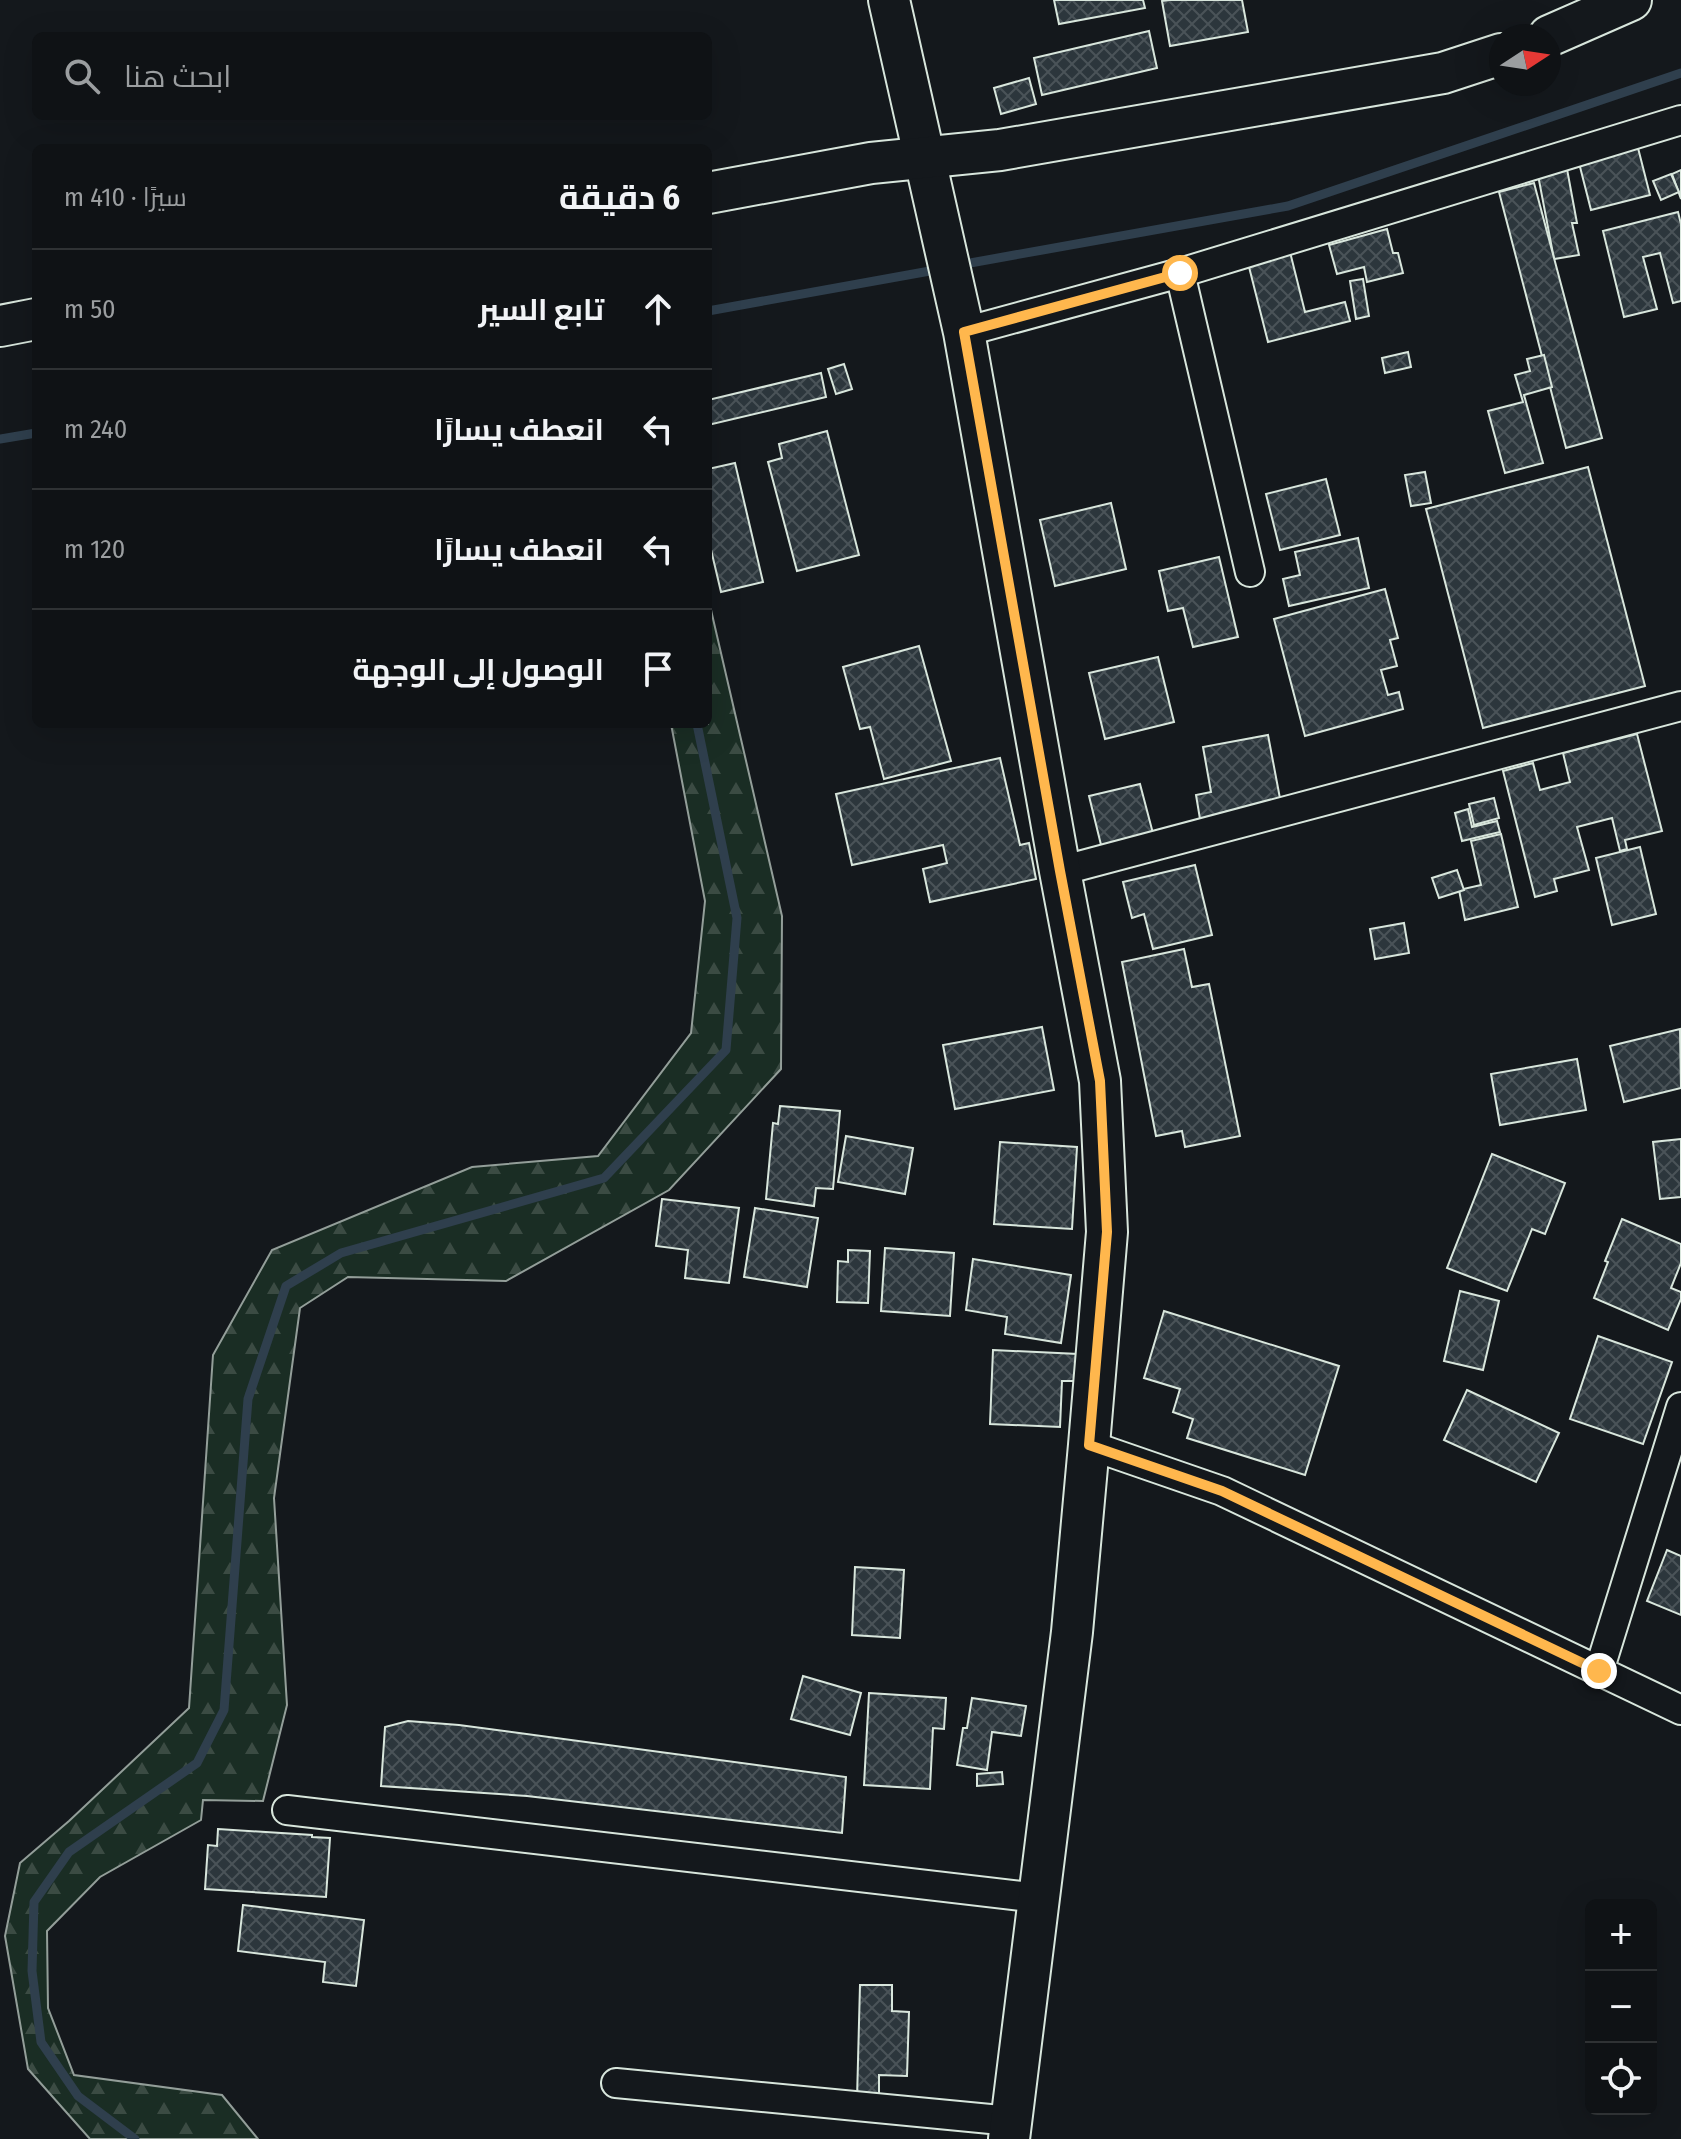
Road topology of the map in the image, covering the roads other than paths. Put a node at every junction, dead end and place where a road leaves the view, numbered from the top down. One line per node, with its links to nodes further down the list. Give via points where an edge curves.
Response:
1 (889, 0): 6 (main road)
2 (1631, 0): 3 (main road)
3 (1561, 31)
4 (1489, 58): 6 (main road, via 1443,73 1000,150)
5 (1681, 120): 8 (street)
6 (929, 175): 7 (main road, via 871,163); 10 (main road)
7 (712, 192)
8 (1180, 273): 10 (street); 12 (street)
9 (32, 320): 11 (main road)
10 (962, 325): 14 (main road)
11 (0, 326)
12 (1250, 572)
13 (1681, 706): 14 (street)
14 (1060, 871): 16 (main road, via 1100,1081 1107,1232)
15 (1681, 1407): 17 (street)
16 (1089, 1445): 17 (street, via 1222,1491); 20 (main road, via 1071,1646)
17 (1599, 1671): 18 (street)
18 (1681, 1710)
19 (287, 1810): 20 (street)
20 (1039, 1898): 22 (main road)
21 (616, 2083): 22 (street)
22 (1010, 2130)

